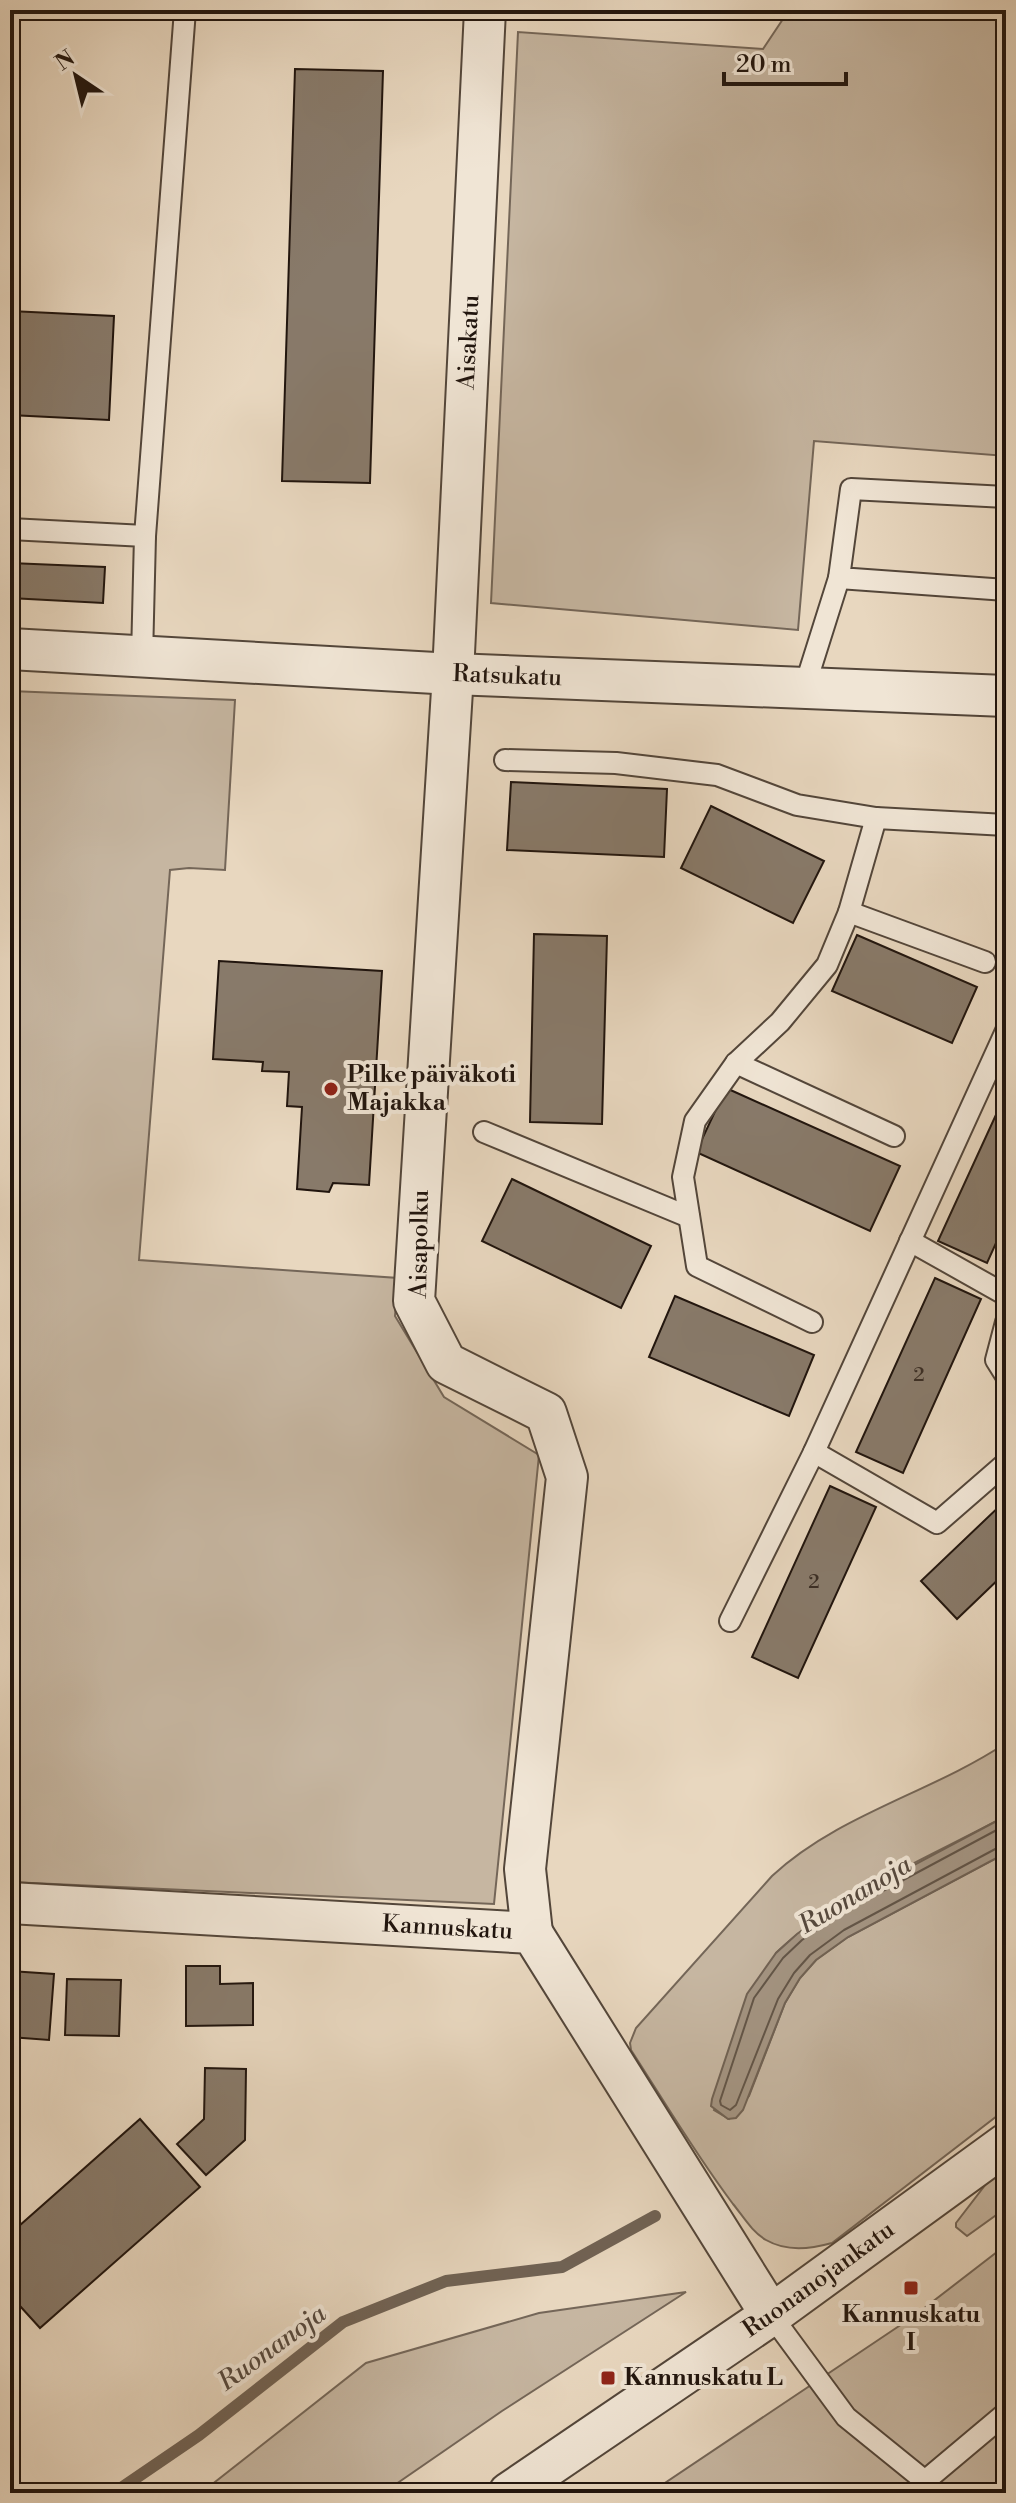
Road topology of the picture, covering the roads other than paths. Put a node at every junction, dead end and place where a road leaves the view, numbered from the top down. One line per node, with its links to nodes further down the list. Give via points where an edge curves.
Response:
1 (185, 10): 5 (lane)
2 (485, 10): 10 (street, Aisakatu)
3 (1006, 497): 6 (lane, via 851,489)
4 (10, 529): 5 (lane)
5 (145, 536): 9 (lane)
6 (839, 578): 7 (lane); 11 (lane)
7 (1006, 590)
8 (10, 649): 9 (street, Ratsukatu)
9 (142, 657): 10 (street, Ratsukatu)
10 (453, 674): 11 (street, Ratsukatu); 32 (street, Aisapolku, via 414,1301 446,1363 546,1413 567,1477 525,1869)
11 (804, 689): 12 (street, Ratsukatu)
12 (1006, 696)
13 (505, 760): 14 (lane, via 616,763 717,775 797,805)
14 (876, 818): 15 (lane); 16 (lane)
15 (1006, 825)
16 (849, 912): 17 (lane); 19 (lane, via 827,965 780,1022)
17 (985, 962)
18 (1006, 1031): 23 (lane)
19 (736, 1063): 21 (lane); 22 (lane, via 695,1121 683,1177)
20 (484, 1132): 22 (lane)
21 (894, 1136)
22 (689, 1217): 25 (lane, via 697,1266)
23 (910, 1241): 24 (lane); 28 (lane)
24 (1006, 1295)
25 (812, 1322)
26 (1006, 1322): 27 (lane, via 996,1360)
27 (1006, 1376)
28 (814, 1452): 29 (lane, via 937,1523); 30 (lane)
29 (1006, 1463)
30 (730, 1621)
31 (10, 1903): 32 (street, Kannuskatu)
32 (532, 1933): 34 (street, Kannuskatu)
33 (1006, 2144): 34 (street, Ruonanojankatu)
34 (771, 2315): 35 (lane, via 846,2417 925,2481); 36 (street, Ruonanojankatu)
35 (1006, 2413)
36 (509, 2493)

